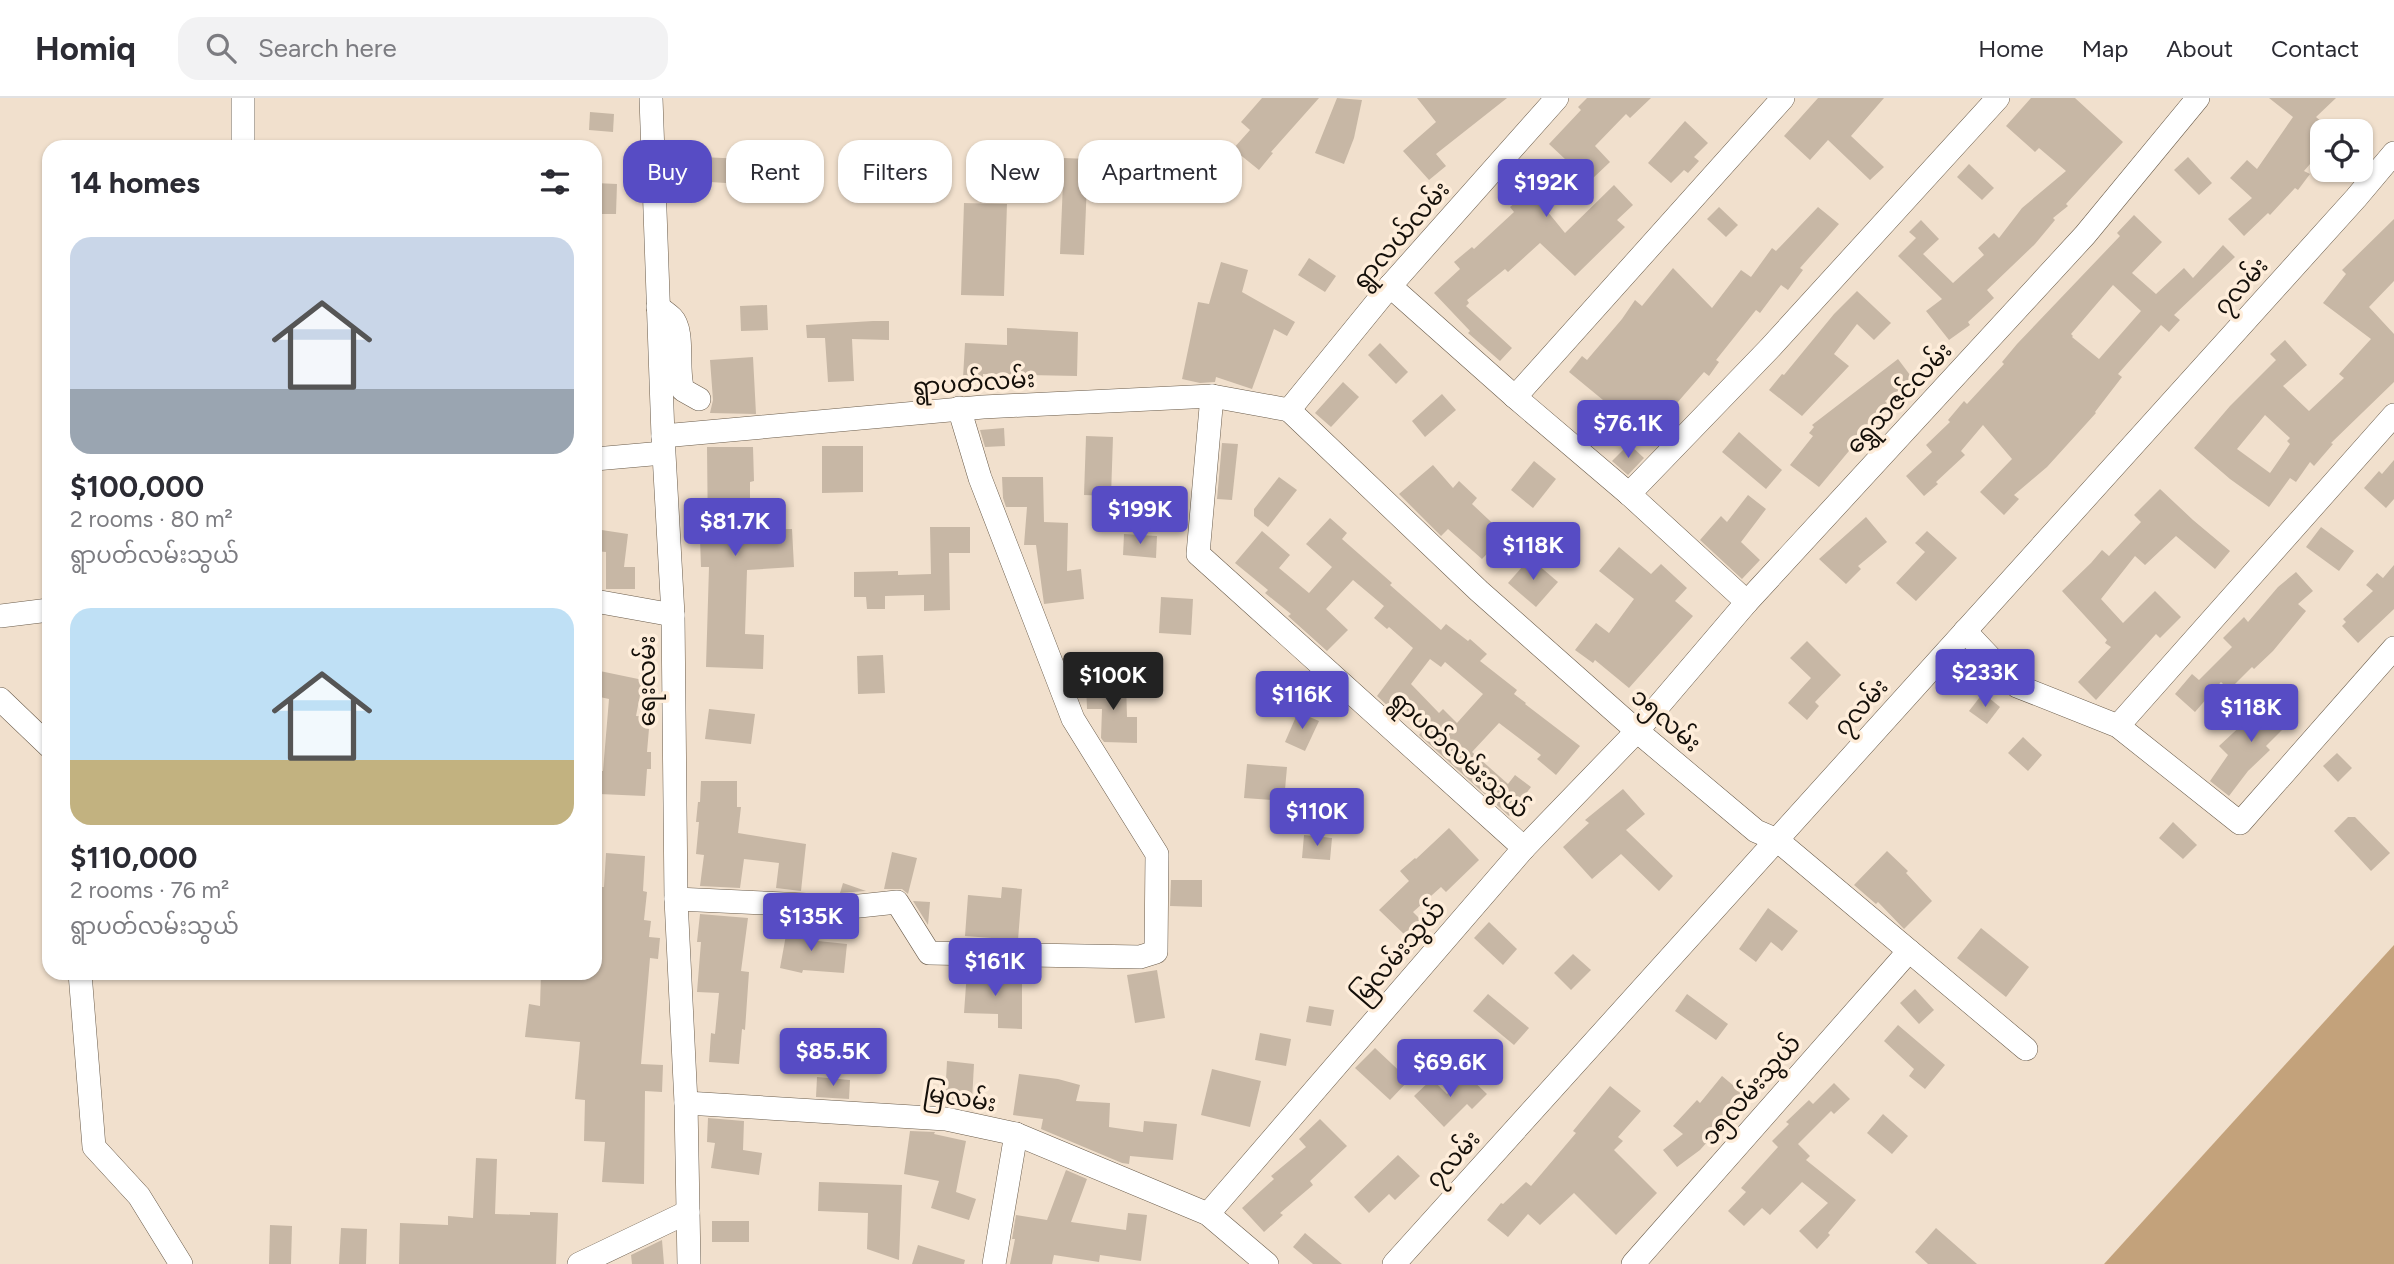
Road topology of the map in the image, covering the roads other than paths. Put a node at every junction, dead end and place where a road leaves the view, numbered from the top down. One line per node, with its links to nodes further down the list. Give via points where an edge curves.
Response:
1 (243, 98): 7 (street)
2 (651, 98): 10 (street, ရေးလမ်း)
3 (1557, 98): 9 (street, ရွာလယ်လမ်း)
4 (1783, 98): 12 (street)
5 (1998, 98): 20 (street, via 1769,349)
6 (2193, 99): 21 (street, ရွှေသဇင်လမ်း, via 2085,235)
7 (243, 140)
8 (2394, 153): 26 (street, ၇လမ်း)
9 (1390, 286): 12 (street); 15 (street, ရွာလယ်လမ်း)
10 (658, 307): 13 (street, via 674,319 683,390); 17 (street, ရေးလမ်း)
11 (1212, 396): 14 (street, ရွာပတ်လမ်း); 15 (street, ရွာပတ်လမ်း); 34 (street, ရွာပတ်လမ်းသွယ်, via 1198,554)
12 (1515, 397): 20 (street)
13 (699, 399)
14 (960, 408): 17 (street, ရွာပတ်လမ်း); 35 (street, via 980,478 1073,719 1157,854 1156,952 1140,957 929,953 897,902 850,907)
15 (1289, 410): 30 (street, ၁၅လမ်း)
16 (2394, 415): 29 (street)
17 (663, 444): 18 (street, ရွာပတ်လမ်း); 25 (street, ရေးလမ်း)
18 (602, 457)
19 (680, 483): 32 (street, via 684,749)
20 (1629, 494): 21 (street)
21 (1747, 601): 30 (street, ရွှေသဇင်လမ်း)
22 (602, 602): 25 (street)
23 (42, 611): 24 (street)
24 (0, 615)
25 (673, 615): 32 (street, ရေးလမ်း)
26 (1965, 631): 29 (street, via 2017,686); 33 (street, ၇လမ်း)
27 (2394, 648): 29 (street, via 2240,824)
28 (0, 699): 31 (street)
29 (2118, 726)
30 (1637, 731): 33 (street, ၁၅လမ်း, via 1756,831); 34 (street, မြလမ်းသွယ်)
31 (42, 739)
32 (674, 754): 35 (street, ရေးလမ်း)
33 (1777, 840): 36 (street, ၁၅လမ်း); 48 (street, ၇လမ်း)
34 (1524, 848): 42 (street, မြလမ်းသွယ်)
35 (676, 899): 39 (street, ရေးလမ်း)
36 (1909, 951): 38 (street, ၁၅လမ်း); 49 (street, ၁၅လမ်းသွယ်)
37 (81, 980): 43 (street, via 94,1147 139,1196)
38 (2026, 1049)
39 (686, 1103): 40 (street, မြလမ်း, via 946,1119); 41 (street, ရေးလမ်း)
40 (1016, 1134): 42 (street, မြလမ်း); 46 (street, မြလမ်း)
41 (688, 1212): 44 (street); 45 (street, ရေးလမ်း)
42 (1208, 1214): 47 (street, မြလမ်း)
43 (181, 1264)
44 (579, 1264)
45 (690, 1264)
46 (994, 1264)
47 (1267, 1264)
48 (1394, 1264)
49 (1633, 1264)

